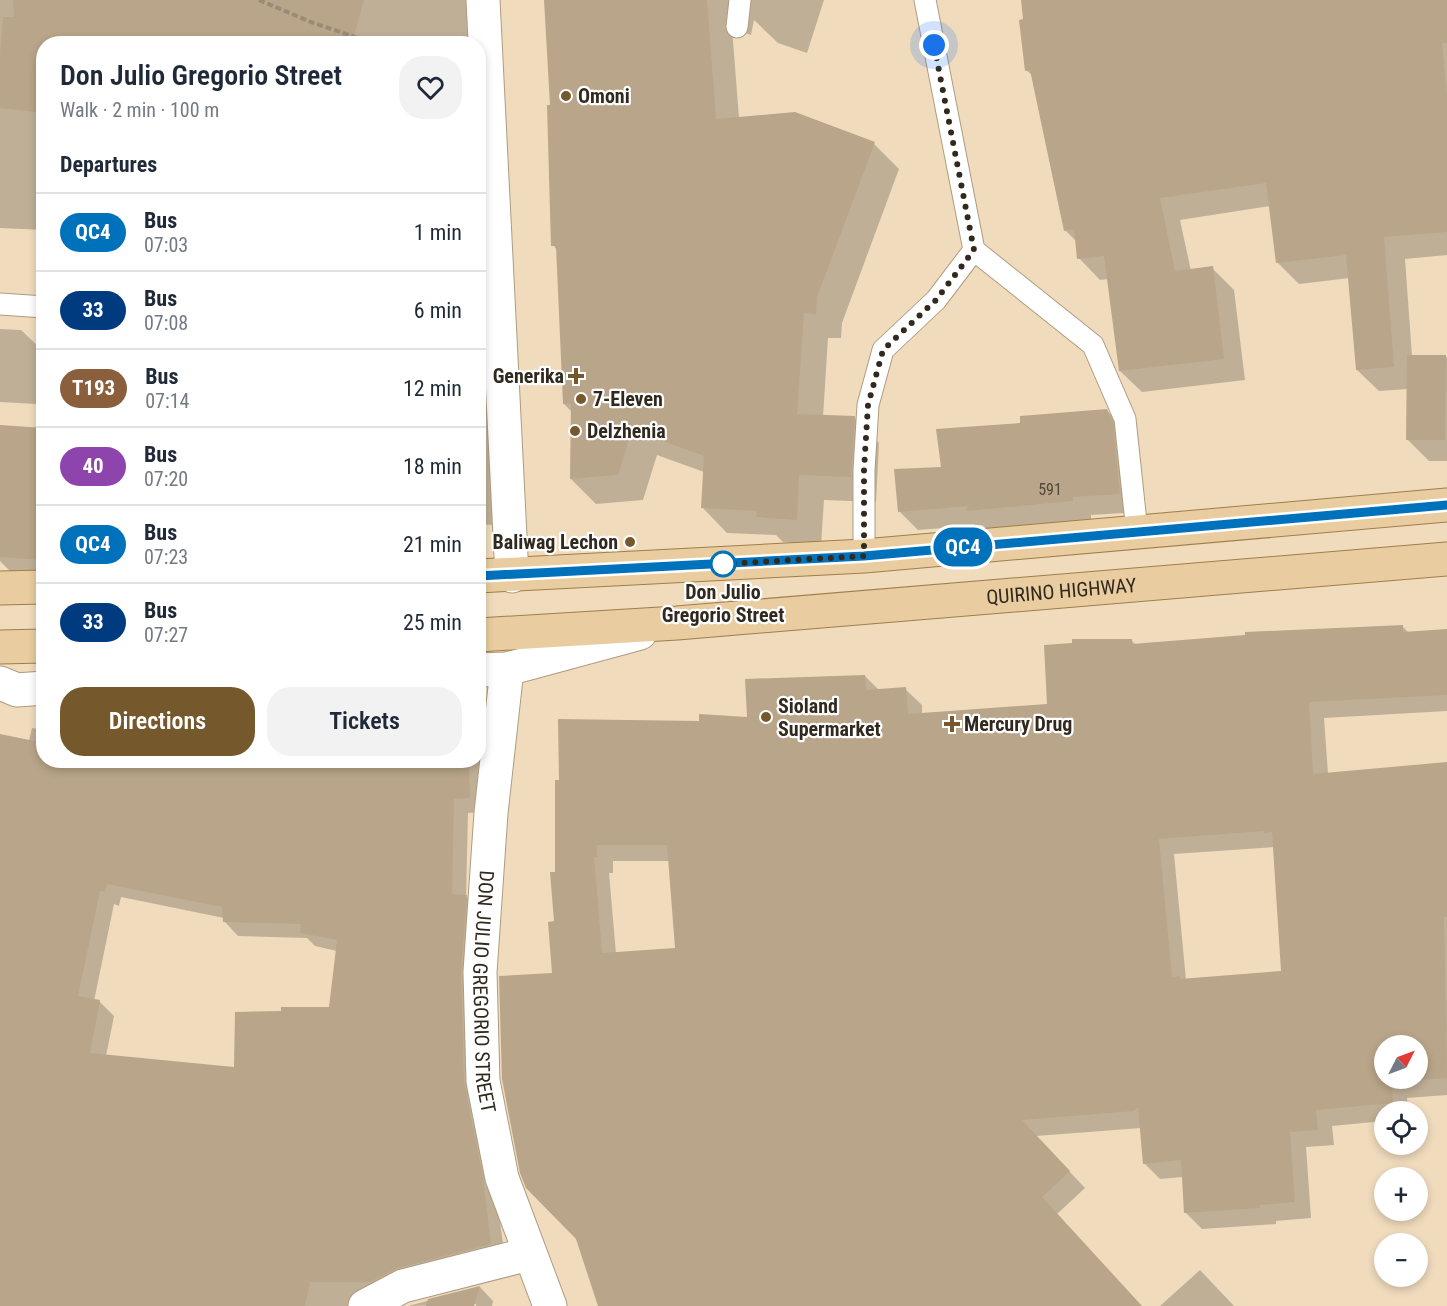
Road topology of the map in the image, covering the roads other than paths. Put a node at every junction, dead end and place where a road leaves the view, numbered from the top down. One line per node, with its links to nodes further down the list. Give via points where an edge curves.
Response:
1 (483, 0): 5 (street)
2 (740, 0): 4 (lane)
3 (925, 0): 7 (lane)
4 (737, 27)
5 (485, 36)
6 (486, 60): 15 (street)
7 (974, 250): 11 (lane, via 1093,345 1125,419); 12 (lane, via 936,300 883,350 868,405)
8 (0, 304): 9 (lane)
9 (36, 306)
10 (1447, 505): 11 (main road)
11 (1137, 532): 12 (main road)
12 (864, 556): 15 (main road)
13 (1447, 559): 18 (main road, QUIRINO HIGHWAY)
14 (486, 576): 15 (main road)
15 (512, 576)
16 (0, 588): 17 (main road)
17 (36, 588)
18 (677, 623): 19 (main road, QUIRINO HIGHWAY); 22 (street, QUIRINO HIGHWAY)
19 (486, 635)
20 (36, 646): 21 (main road)
21 (0, 647)
22 (493, 669): 25 (street, DON JULIO GREGORIO STREET, via 491,813 480,972 483,1081 502,1178)
23 (0, 683): 24 (street, via 18,690)
24 (36, 689)
25 (529, 1254): 26 (street, via 403,1286); 27 (street, DON JULIO GREGORIO STREET)
26 (365, 1306)
27 (550, 1306)

